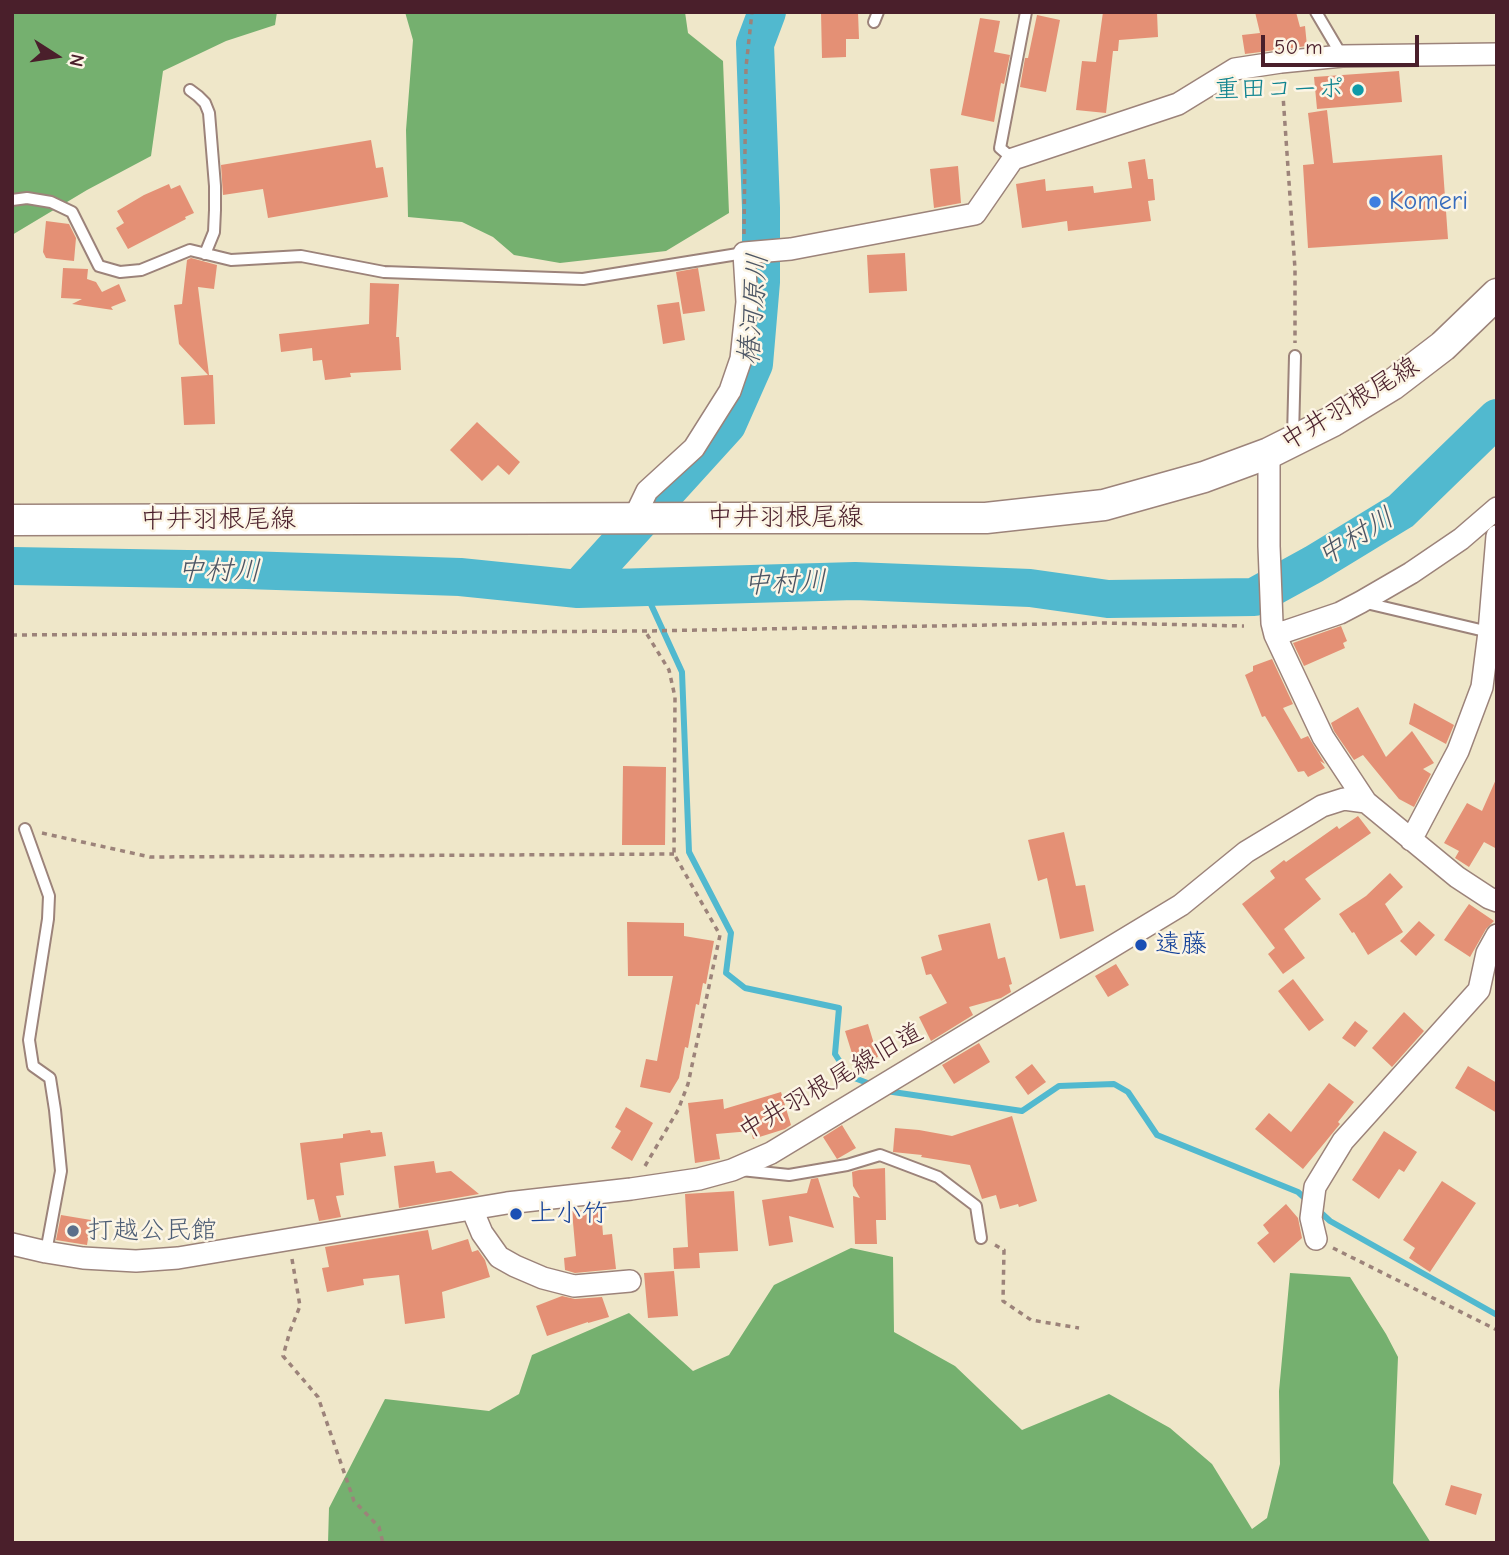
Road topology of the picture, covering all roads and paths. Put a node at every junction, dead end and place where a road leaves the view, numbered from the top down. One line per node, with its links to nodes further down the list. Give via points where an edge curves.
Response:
1 (752, 12): 10 (path, via 746,67)
2 (1026, 12): 8 (lane, via 1000,148)
3 (1316, 12): 5 (lane)
4 (1497, 54): 5 (street)
5 (1342, 56): 6 (street)
6 (1281, 62): 8 (street, via 1235,69 1178,104); 13 (path, via 1296,269)
7 (190, 90): 11 (lane, via 209,113 214,232)
8 (1013, 159): 10 (street, via 975,214 791,249)
9 (12, 200): 11 (lane, via 51,202 72,212 99,266 120,272 141,270 190,250)
10 (749, 252): 11 (lane, via 583,279 384,272 301,256 231,260); 16 (street, via 743,348 730,391 694,449 647,491)
11 (205, 254)
12 (1497, 294): 14 (main road, 中井羽根尾線, via 1443,346 1392,386)
13 (1294, 356): 14 (lane)
14 (1281, 447): 16 (main road, 中井羽根尾線, via 1203,477 1104,505 986,518); 22 (street, via 1269,546)
15 (1497, 508): 19 (street, via 1412,573)
16 (634, 518): 17 (main road, 中井羽根尾線)
17 (12, 520)
18 (1497, 536): 20 (street)
19 (1362, 602): 22 (street, via 1340,613); 24 (lane)
20 (1494, 609): 24 (street)
21 (1244, 626): 23 (path, via 1104,623)
22 (1274, 629): 26 (street, via 1323,737)
23 (645, 631): 25 (path); 29 (path, via 669,670 675,697)
24 (1489, 632): 28 (street, via 1482,687 1458,751)
25 (12, 635)
26 (1366, 802): 28 (street); 32 (street, 中井羽根尾線旧道, via 1344,799 1322,806 1246,852 1170,913 771,1153)
27 (25, 829): 29 (path, via 150,857); 39 (lane, via 49,896 29,1040 33,1066 50,1078 61,1171)
28 (1411, 840): 30 (street, via 1457,877)
29 (674, 854): 33 (path, via 720,935 688,1084 678,1110)
30 (1497, 901)
31 (1497, 935): 36 (street, via 1487,953 1479,990 1343,1141 1315,1187 1311,1218)
32 (732, 1170): 33 (street, 中井羽根尾線旧道); 35 (lane, via 789,1175 880,1155 938,1177 976,1206)
33 (631, 1189): 34 (street, 中井羽根尾線旧道)
34 (472, 1209): 37 (street, 中井羽根尾線旧道); 40 (street, via 499,1257 515,1266 574,1286)
35 (981, 1238): 41 (path, via 1004,1250 1003,1301 1031,1320)
36 (1316, 1239): 42 (path)
37 (289, 1240): 39 (street, 中井羽根尾線旧道, via 150,1260); 43 (path, via 300,1306 284,1356 318,1397 354,1501 379,1527)
38 (12, 1244): 39 (street, 中井羽根尾線旧道)
39 (46, 1252)
40 (630, 1281)
41 (1079, 1328)
42 (1497, 1330)
43 (383, 1543)

